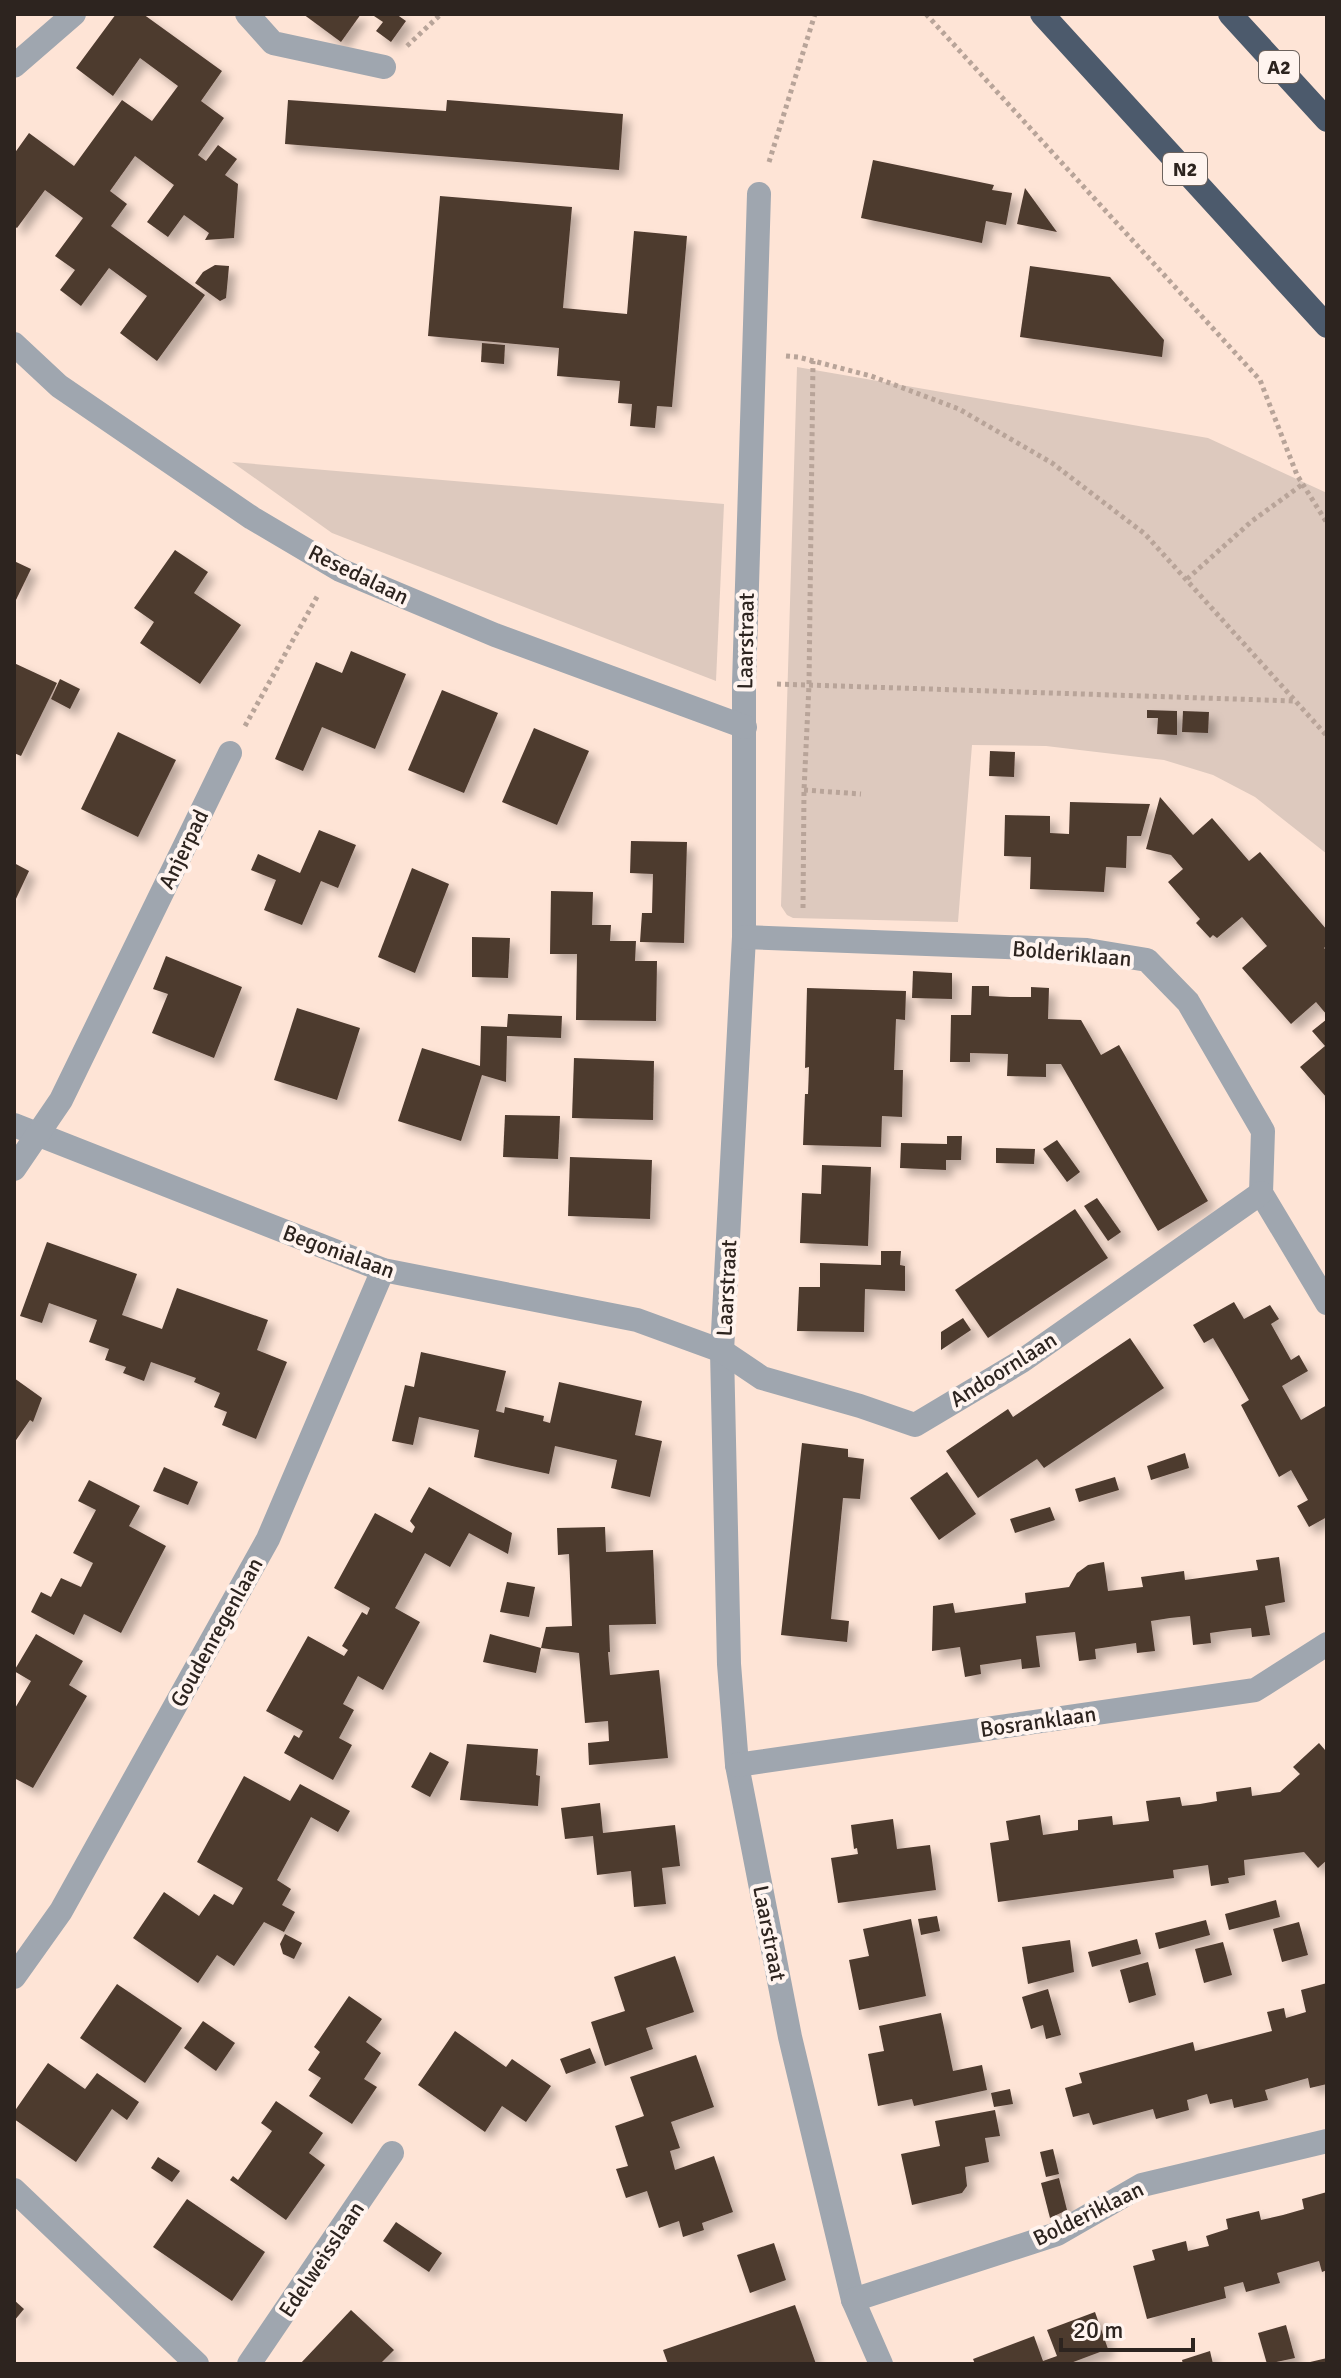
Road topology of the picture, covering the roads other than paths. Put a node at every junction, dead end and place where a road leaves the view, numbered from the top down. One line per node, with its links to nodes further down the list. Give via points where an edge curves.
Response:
1 (74, 14): 5 (street)
2 (247, 14): 6 (street, via 273,43)
3 (1042, 14): 9 (highway, N2)
4 (1230, 14): 7 (highway, A2)
5 (14, 66)
6 (384, 67)
7 (1327, 120)
8 (759, 194): 11 (street, Laarstraat)
9 (1327, 326)
10 (14, 344): 11 (street, Resedalaan, via 59,386 252,518 334,566 495,635)
11 (745, 727): 13 (street, Laarstraat)
12 (230, 753): 14 (street, Anjerpad, via 61,1100)
13 (744, 937): 16 (street, Bolderiklaan, via 1087,950 1147,960 1188,1002 1263,1131); 19 (street, Laarstraat)
14 (25, 1130): 15 (street, Anjerpad); 17 (street, Begonialaan)
15 (14, 1169)
16 (1261, 1193): 18 (street); 19 (street, Andoornlaan, via 1022,1361 915,1425 762,1378)
17 (383, 1270): 19 (street, Begonialaan, via 637,1320); 22 (street, Goudenregenlaan, via 268,1539 61,1911)
18 (1327, 1303)
19 (722, 1351): 21 (street, Laarstraat, via 729,1664)
20 (1327, 1644): 21 (street, Bosranklaan, via 1255,1690)
21 (737, 1765): 26 (street, Laarstraat, via 790,2037)
22 (14, 1977)
23 (1327, 2141): 26 (street, Bolderiklaan, via 1142,2185 1057,2234)
24 (392, 2153): 28 (street, Edelweisslaan)
25 (14, 2190): 27 (street)
26 (853, 2300): 29 (street, Laarstraat)
27 (197, 2364)
28 (249, 2364)
29 (881, 2364)

